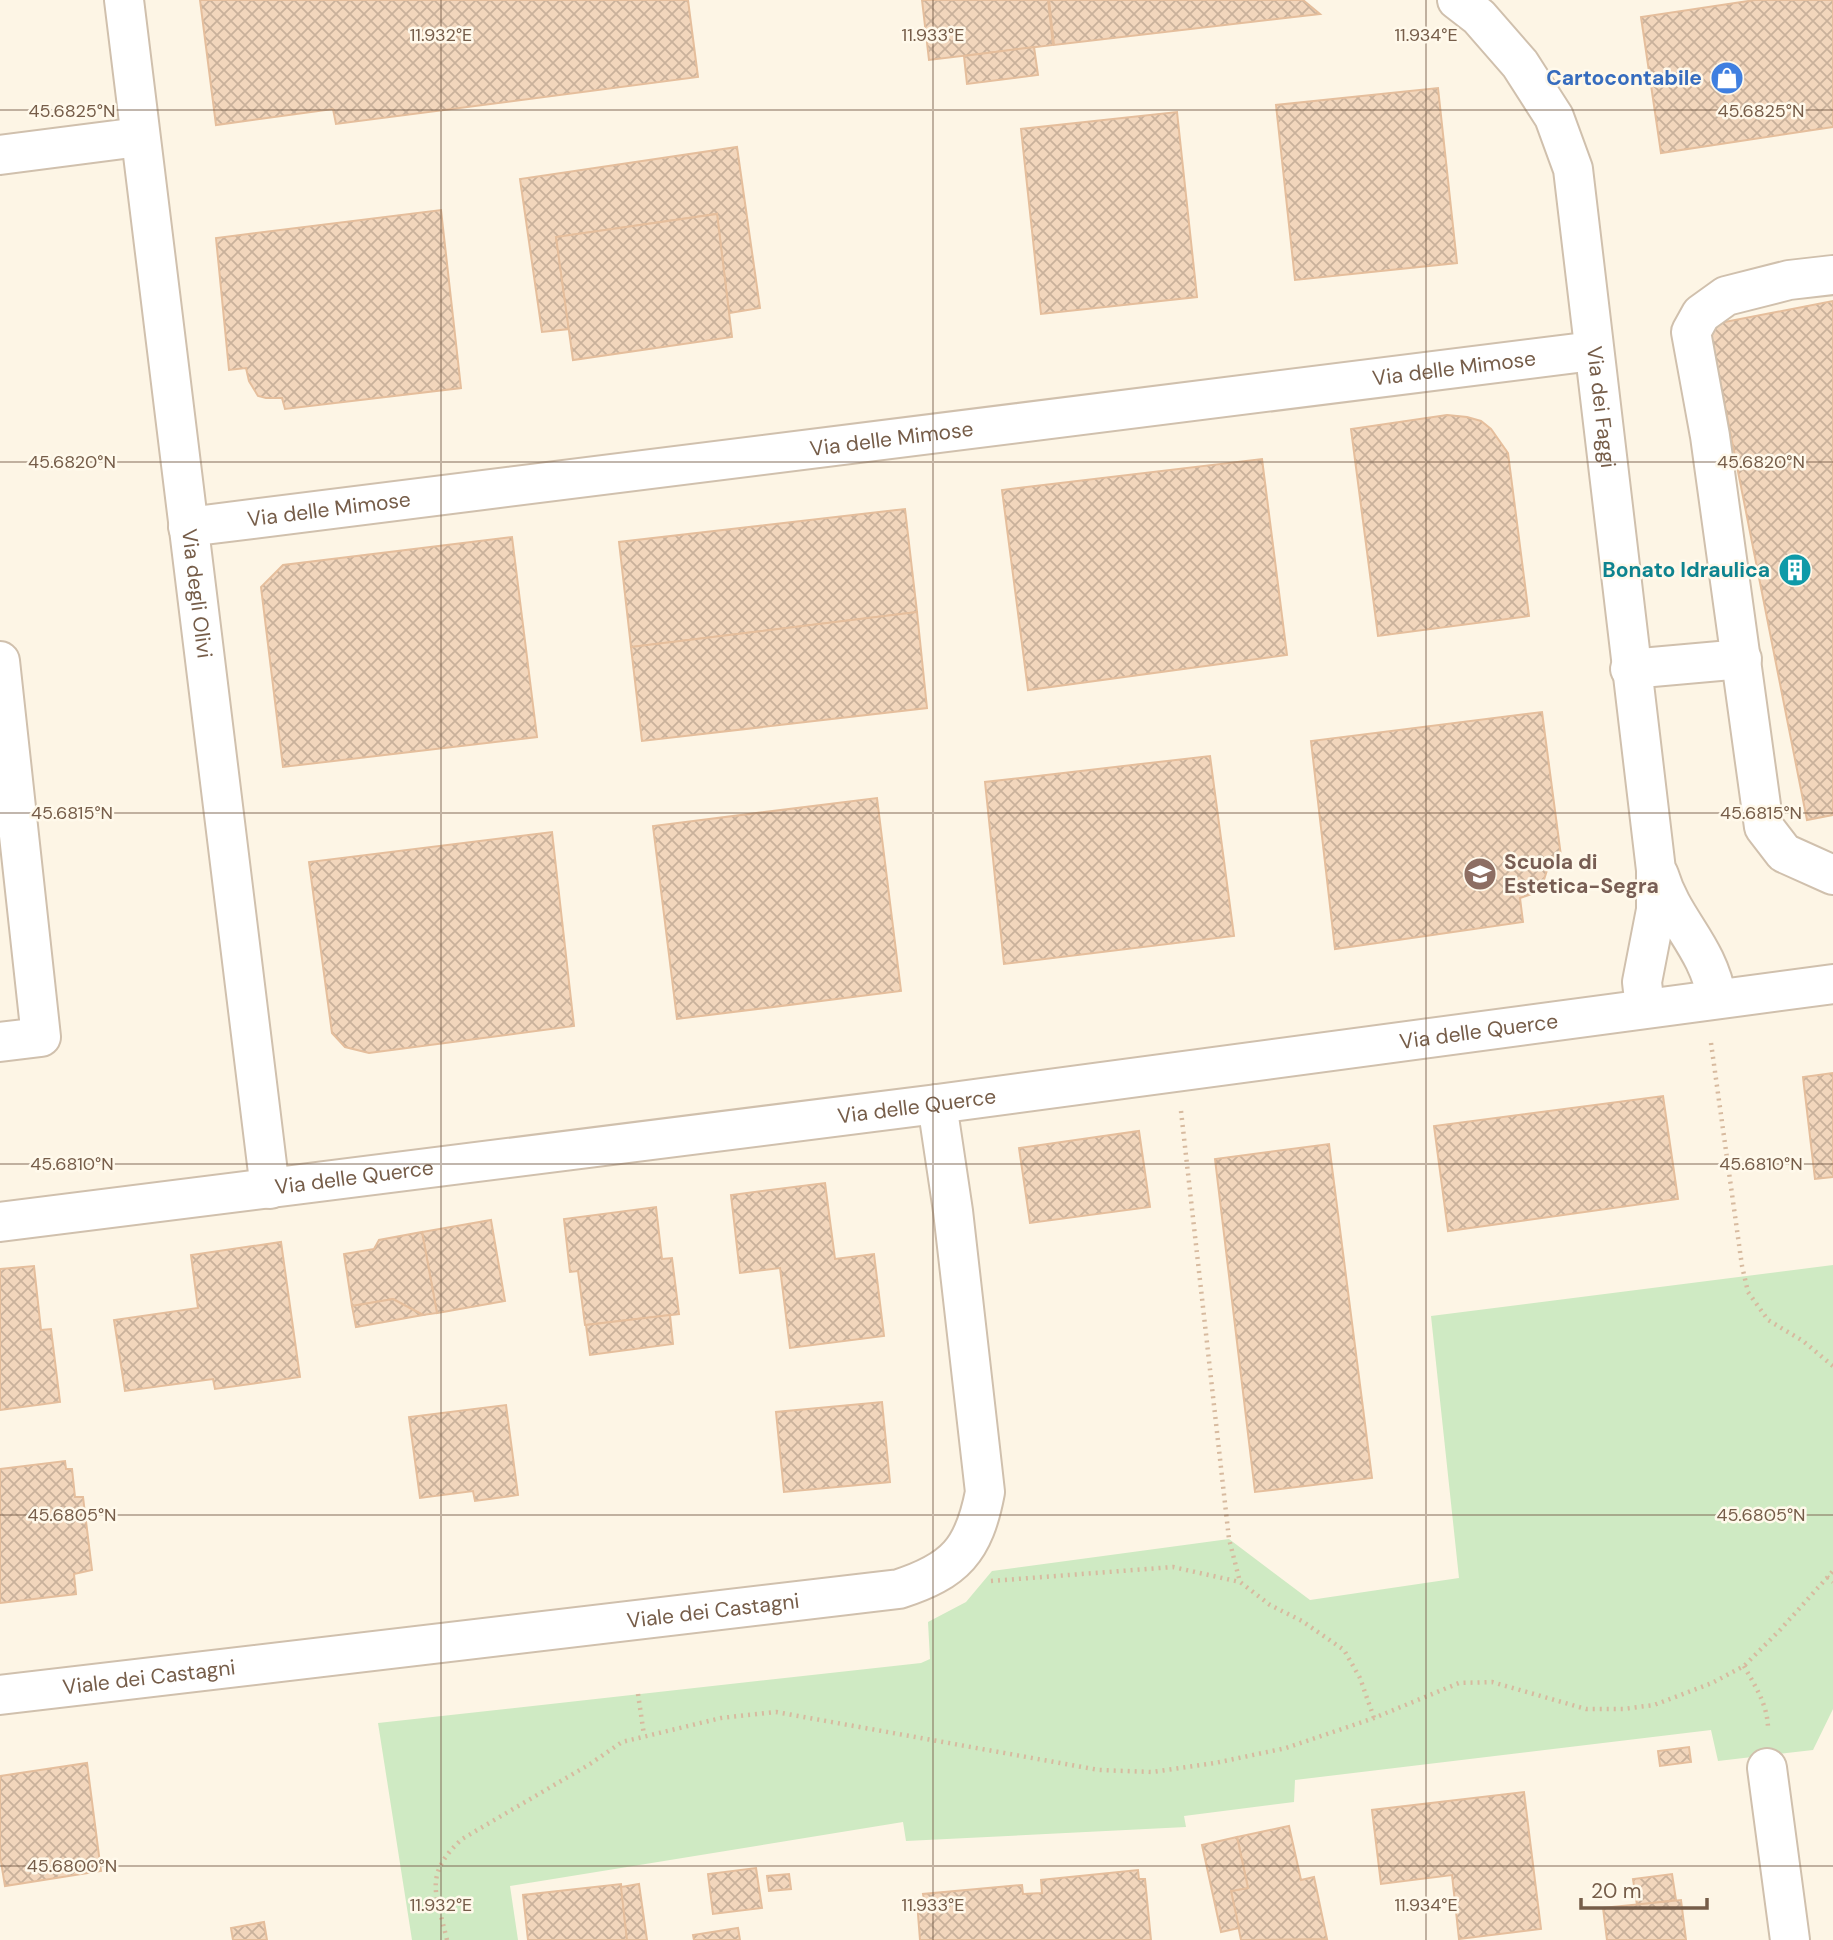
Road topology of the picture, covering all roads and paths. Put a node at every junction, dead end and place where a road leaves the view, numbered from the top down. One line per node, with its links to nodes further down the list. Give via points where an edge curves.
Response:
1 (124, 0): 3 (street, Via degli Olivi)
2 (1457, 0): 6 (street, Via dei Faggi, via 1479,17 1520,64 1554,117 1573,169)
3 (139, 137): 4 (street); 7 (street, Via degli Olivi)
4 (0, 155)
5 (1833, 275): 8 (street, via 1789,280 1726,296 1701,314 1691,332)
6 (1593, 351): 7 (street, Via delle Mimose); 10 (street, Via dei Faggi)
7 (188, 527): 19 (street, Via degli Olivi)
8 (1742, 659): 10 (street); 12 (street, via 1764,827 1784,853)
9 (0, 661): 16 (street, via 41,1037)
10 (1630, 669): 11 (street, Via dei Faggi)
11 (1654, 852): 14 (street, Via dei Faggi, via 1656,909 1643,973); 15 (street, Via dei Faggi, via 1662,886 1707,961)
12 (1833, 875)
13 (1833, 984): 15 (street, Via delle Querce)
14 (1645, 1008): 15 (street, Via delle Querce); 18 (street, Via delle Querce)
15 (1713, 1015): 21 (path, via 1748,1292 1768,1320)
16 (0, 1042)
17 (1180, 1100): 25 (path, via 1229,1539)
18 (937, 1104): 19 (street, Via delle Querce); 29 (street, Viale dei Castagni, via 985,1492 969,1545 930,1577 899,1589)
19 (270, 1189): 20 (street, Via delle Querce)
20 (0, 1222)
21 (1833, 1366)
22 (1833, 1570): 23 (path)
23 (1827, 1577): 26 (path); 27 (path)
24 (979, 1582): 25 (path, via 1173,1567)
25 (1240, 1582): 30 (path, via 1344,1650)
26 (1833, 1582)
27 (1744, 1666): 30 (path, via 1654,1705 1587,1709 1492,1682 1460,1683); 32 (path, via 1768,1717)
28 (638, 1694): 31 (path)
29 (0, 1695)
30 (1374, 1718): 31 (path, via 1286,1748 1152,1772 1099,1770 776,1712 721,1718)
31 (644, 1735): 33 (path, via 622,1742 462,1839 445,1855 435,1889)
32 (1767, 1768): 34 (street)
33 (447, 1940)
34 (1790, 1940)

